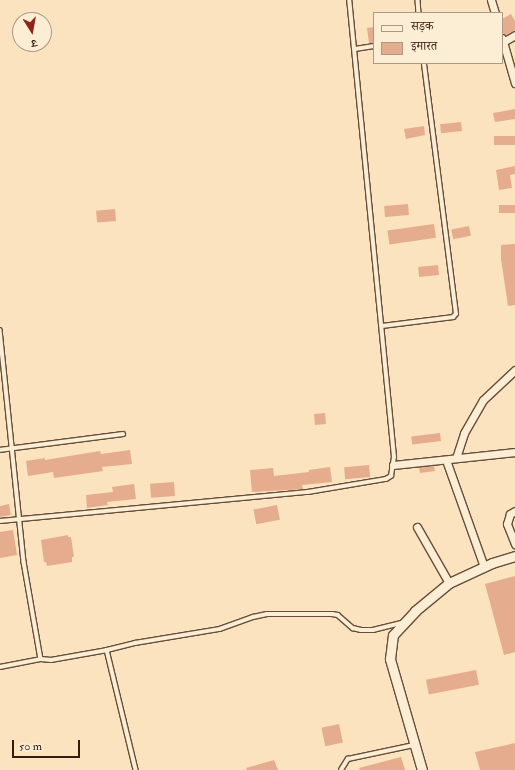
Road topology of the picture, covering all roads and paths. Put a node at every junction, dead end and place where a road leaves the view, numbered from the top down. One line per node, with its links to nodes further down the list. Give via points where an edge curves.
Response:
1 (349, 0): 9 (lane)
2 (418, 0): 4 (lane)
3 (491, 0): 5 (street)
4 (419, 12)
5 (495, 12)
6 (515, 35): 7 (street)
7 (503, 40): 11 (street)
8 (373, 46): 9 (lane)
9 (355, 49): 12 (lane)
10 (424, 64): 12 (lane, via 456,314 453,317)
11 (515, 83)
12 (382, 326): 21 (lane)
13 (0, 330): 16 (lane)
14 (515, 370): 19 (street, via 483,400 464,433)
15 (123, 434): 16 (lane)
16 (12, 448): 17 (lane); 23 (lane)
17 (0, 450)
18 (515, 452): 19 (street)
19 (456, 458): 20 (street)
20 (446, 460): 21 (street); 28 (street)
21 (393, 465): 23 (lane, via 391,476 386,479 308,492)
22 (515, 511): 26 (street, via 510,514 507,524)
23 (19, 519): 24 (lane); 32 (lane)
24 (0, 521)
25 (417, 527): 29 (street)
26 (515, 544)
27 (515, 556): 28 (street)
28 (484, 567): 29 (street)
29 (449, 583): 30 (street, via 429,598)
30 (405, 622): 31 (lane, via 373,630 362,630 353,628 338,615 267,614 220,629); 34 (street, via 393,635 390,659)
31 (107, 650): 32 (lane, via 50,660); 35 (lane)
32 (41, 659): 33 (lane)
33 (0, 667)
34 (415, 745): 36 (lane, via 348,759); 37 (street)
35 (136, 770)
36 (341, 770)
37 (422, 770)

